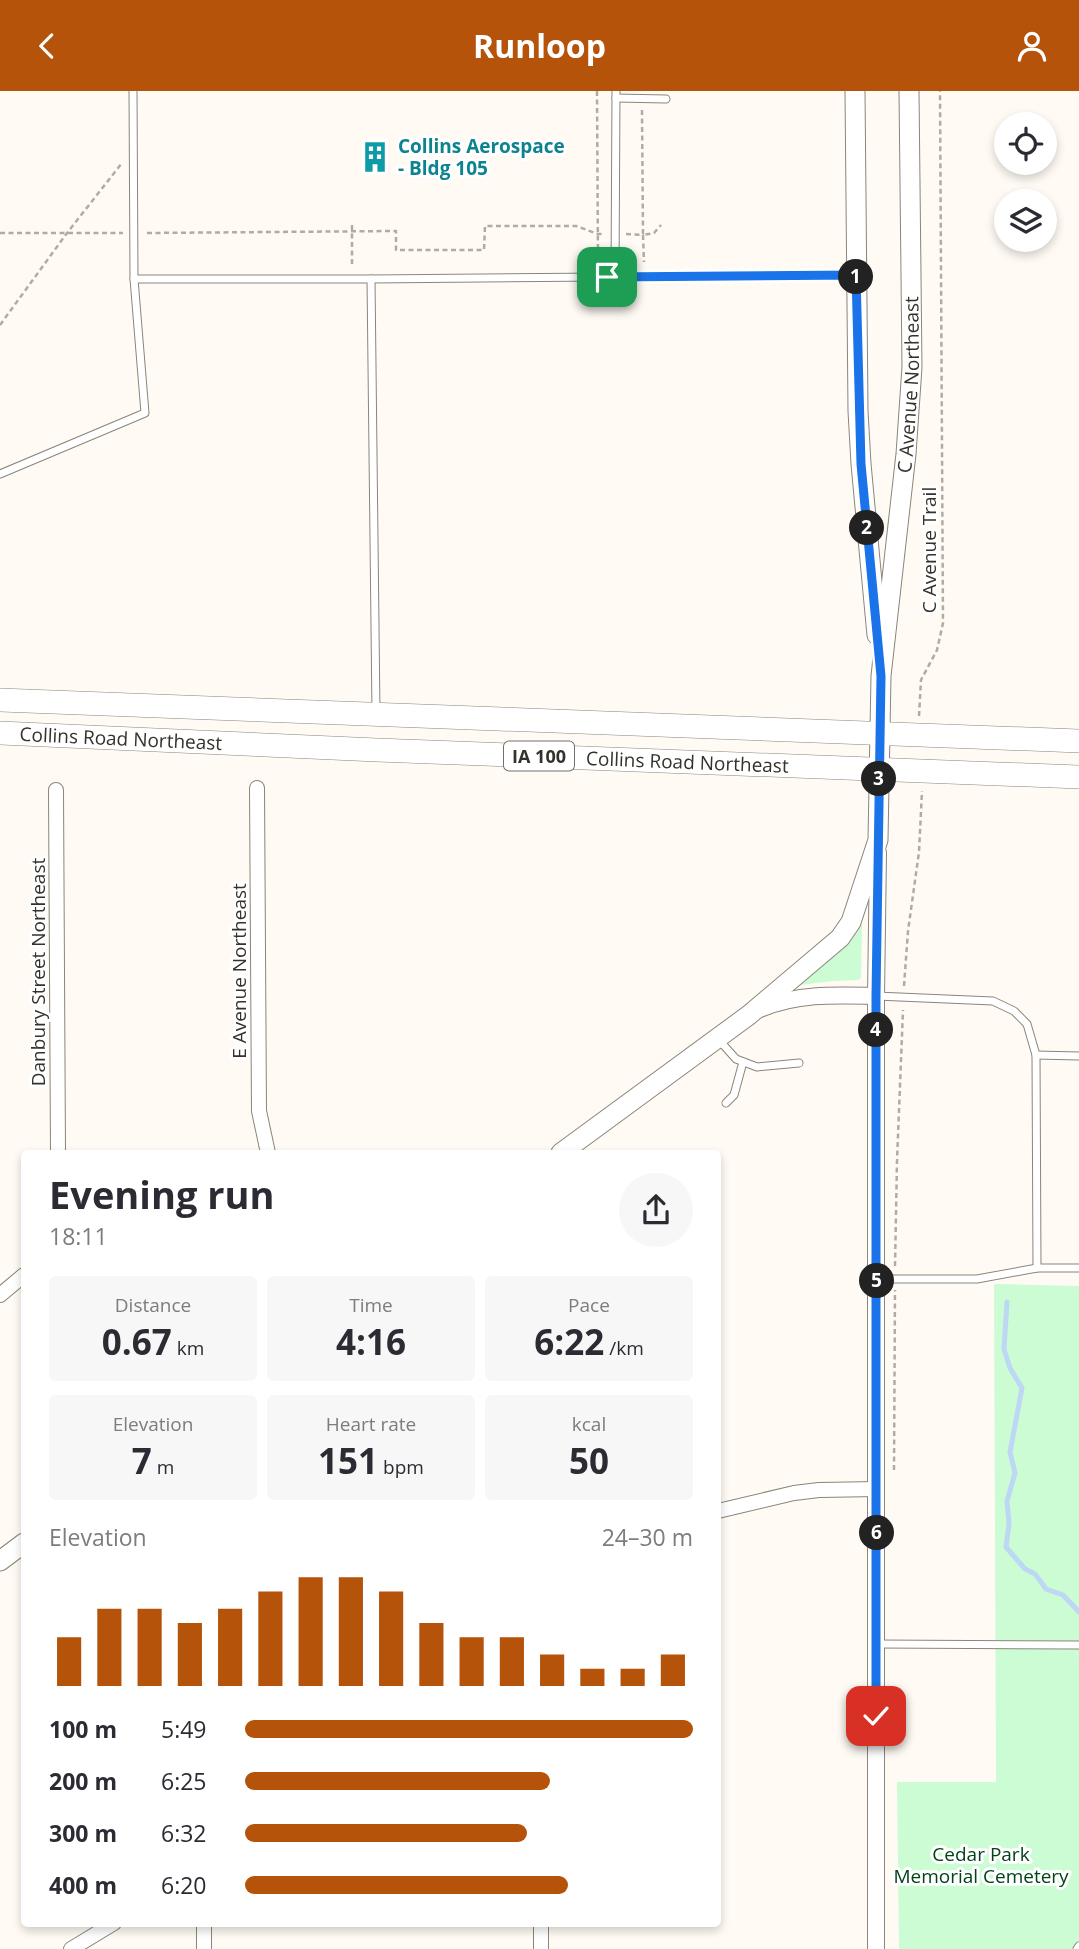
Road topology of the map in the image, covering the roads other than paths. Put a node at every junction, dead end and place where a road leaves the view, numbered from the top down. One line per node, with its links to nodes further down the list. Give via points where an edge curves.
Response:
1 (133, 91): 8 (lane)
2 (855, 91): 6 (main road, C Avenue Northeast)
3 (909, 91): 11 (main road, C Avenue Northeast, via 911,391)
4 (616, 95): 5 (lane); 7 (lane)
5 (666, 99)
6 (856, 275): 7 (lane); 11 (main road, C Avenue Northeast, via 861,464)
7 (615, 277): 9 (lane)
8 (134, 279): 9 (lane); 10 (lane, via 145,413)
9 (371, 279): 13 (lane)
10 (0, 474)
11 (881, 676): 15 (main road, C Avenue Northeast)
12 (0, 700): 13 (highway, Collins Road Northeast / IA 100)
13 (376, 713): 15 (highway, Collins Road Northeast / IA 100)
14 (0, 733): 17 (highway, Collins Road Northeast / IA 100)
15 (880, 733): 16 (highway, Collins Road Northeast / IA 100); 17 (main road, C Avenue Northeast)
16 (1079, 741)
17 (880, 770): 18 (highway, Collins Road Northeast / IA 100); 21 (main road, C Avenue Northeast)
18 (1079, 777)
19 (257, 788): 31 (street, E Avenue Northeast, via 259,1111)
20 (55, 790): 30 (street, Danbury Street Northeast)
21 (878, 840): 22 (street, C Avenue Northeast); 23 (main road, via 851,922 840,938)
22 (876, 996): 23 (street, via 808,996); 25 (lane, via 993,1001 1027,1024); 36 (street, C Avenue Northeast)
23 (749, 1015): 24 (main road)
24 (718, 1038): 27 (lane); 32 (main road)
25 (1036, 1055): 26 (lane); 33 (lane)
26 (1079, 1056)
27 (743, 1062): 28 (lane, via 757,1067); 29 (lane, via 734,1095)
28 (799, 1063)
29 (726, 1103)
30 (58, 1150)
31 (267, 1150)
32 (565, 1150)
33 (1037, 1268): 34 (lane); 36 (lane, via 977,1279)
34 (1079, 1268)
35 (21, 1278): 37 (street)
36 (877, 1279): 38 (street, C Avenue Northeast)
37 (0, 1295)
38 (877, 1489): 39 (street, via 794,1493); 42 (street, C Avenue Northeast)
39 (721, 1510)
40 (21, 1545): 41 (main road)
41 (0, 1561)
42 (876, 1644): 43 (lane); 50 (street, C Avenue Northeast)
43 (1079, 1645)
44 (107, 1927): 47 (street)
45 (204, 1927): 48 (street)
46 (541, 1927): 49 (street)
47 (71, 1949)
48 (204, 1949)
49 (541, 1949)
50 (876, 1949)

